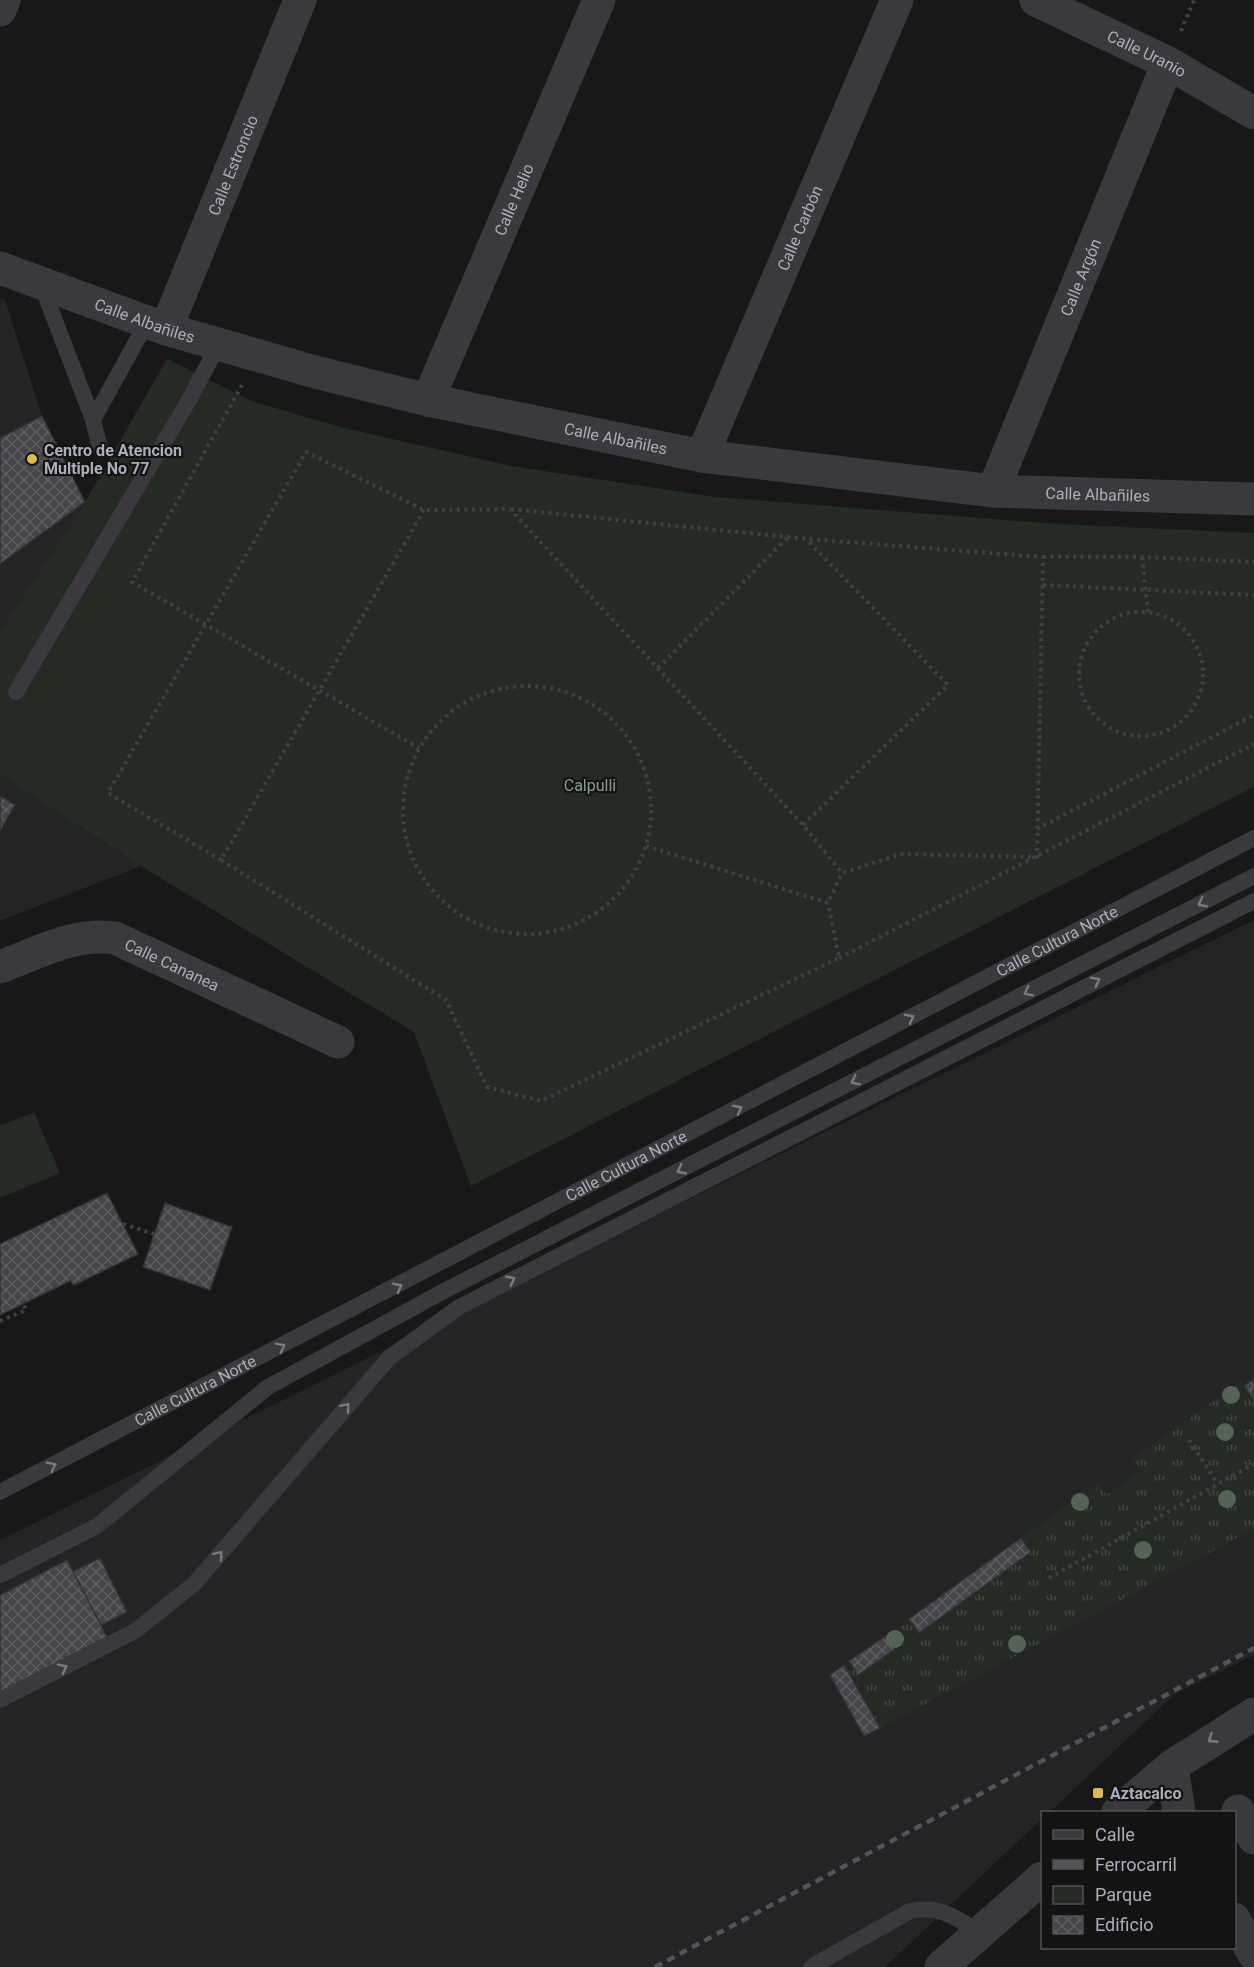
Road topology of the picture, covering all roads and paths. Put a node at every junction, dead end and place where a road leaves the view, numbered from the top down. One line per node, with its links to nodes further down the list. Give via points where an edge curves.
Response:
1 (4, 0): 6 (street)
2 (300, 0): 11 (street, Calle Estroncio)
3 (599, 0): 14 (street, Calle Helio)
4 (897, 0): 17 (street, Calle Carbón)
5 (1036, 0): 7 (street, Calle Uranio)
6 (0, 9)
7 (1168, 63): 8 (street, Calle Uranio); 18 (street, Calle Argón)
8 (1254, 113)
9 (0, 268): 10 (street, Calle Albañiles)
10 (41, 283): 11 (street, Calle Albañiles); 15 (lane)
11 (156, 326): 12 (street, Calle Albañiles); 15 (lane)
12 (219, 344): 13 (street, Calle Albañiles); 34 (lane)
13 (257, 355): 14 (street, Calle Albañiles); 31 (path, via 132,582)
14 (428, 400): 17 (street, Calle Albañiles)
15 (93, 420): 16 (lane)
16 (100, 448)
17 (702, 456): 18 (street, Calle Albañiles)
18 (993, 491): 19 (street, Calle Albañiles)
19 (1254, 499)
20 (510, 509): 21 (path); 22 (path); 32 (path)
21 (424, 510): 31 (path, via 306,452); 33 (path)
22 (788, 537): 23 (path); 32 (path)
23 (807, 539): 24 (path); 38 (path, via 948,685)
24 (1043, 557): 25 (path); 27 (path)
25 (1142, 557): 26 (path); 28 (path)
26 (1254, 562)
27 (1043, 585): 28 (path); 39 (path)
28 (1145, 589): 29 (path); 30 (path)
29 (1254, 595)
30 (1148, 612): 30 (path, via 1119,616 1094,633 1083,650 1079,672 1083,695 1094,714 1112,729 1134,736 1157,734 1178,725 1193,708 1202,687 1203,664 1196,645 1168,617)
31 (205, 625): 33 (path); 43 (path, via 108,793)
32 (658, 668): 38 (path)
33 (320, 691): 37 (path); 43 (path)
34 (15, 692)
35 (1254, 715): 39 (path)
36 (1254, 744): 42 (path)
37 (419, 748): 41 (path, via 450,712 492,691 538,686 584,700 621,730 645,773 650,814); 41 (path, via 404,793 406,840 414,863 444,902 487,927 536,934 561,930 584,920 622,890)
38 (803, 825): 44 (path)
39 (1037, 829): 42 (path)
40 (1254, 838): 58 (lane, Calle Cultura Norte, one-way to 40)
41 (646, 846): 47 (path)
42 (1037, 857): 44 (path, via 901,854); 48 (path)
43 (221, 860): 48 (path, via 446,1000 487,1087 541,1101)
44 (842, 873): 47 (path)
45 (1254, 876): 59 (lane, one-way to 59, via 444,1291 268,1387 97,1526)
46 (1254, 901): 61 (lane, one-way to 46, via 135,1630 194,1584 389,1358 459,1307)
47 (828, 903): 48 (path)
48 (839, 958)
49 (0, 967): 50 (street, Calle Cananea, via 79,937 115,938)
50 (338, 1042)
51 (123, 1224): 52 (path)
52 (154, 1234)
53 (23, 1304): 54 (path, via 26,1310)
54 (0, 1321)
55 (1189, 1440): 57 (path)
56 (1254, 1464): 57 (path)
57 (1218, 1484): 60 (path)
58 (0, 1492)
59 (0, 1575)
60 (1048, 1578)
61 (0, 1700)
62 (1254, 1714): 63 (street, one-way to 63)
63 (1172, 1766): 64 (street); 65 (street)
64 (1121, 1811)
65 (1179, 1811)
66 (1041, 1879): 68 (street)
67 (1236, 1922): 69 (street)
68 (980, 1933): 70 (lane, via 950,1914 928,1908 910,1911); 71 (street)
69 (1254, 1954)
70 (811, 1967)
71 (941, 1967)

